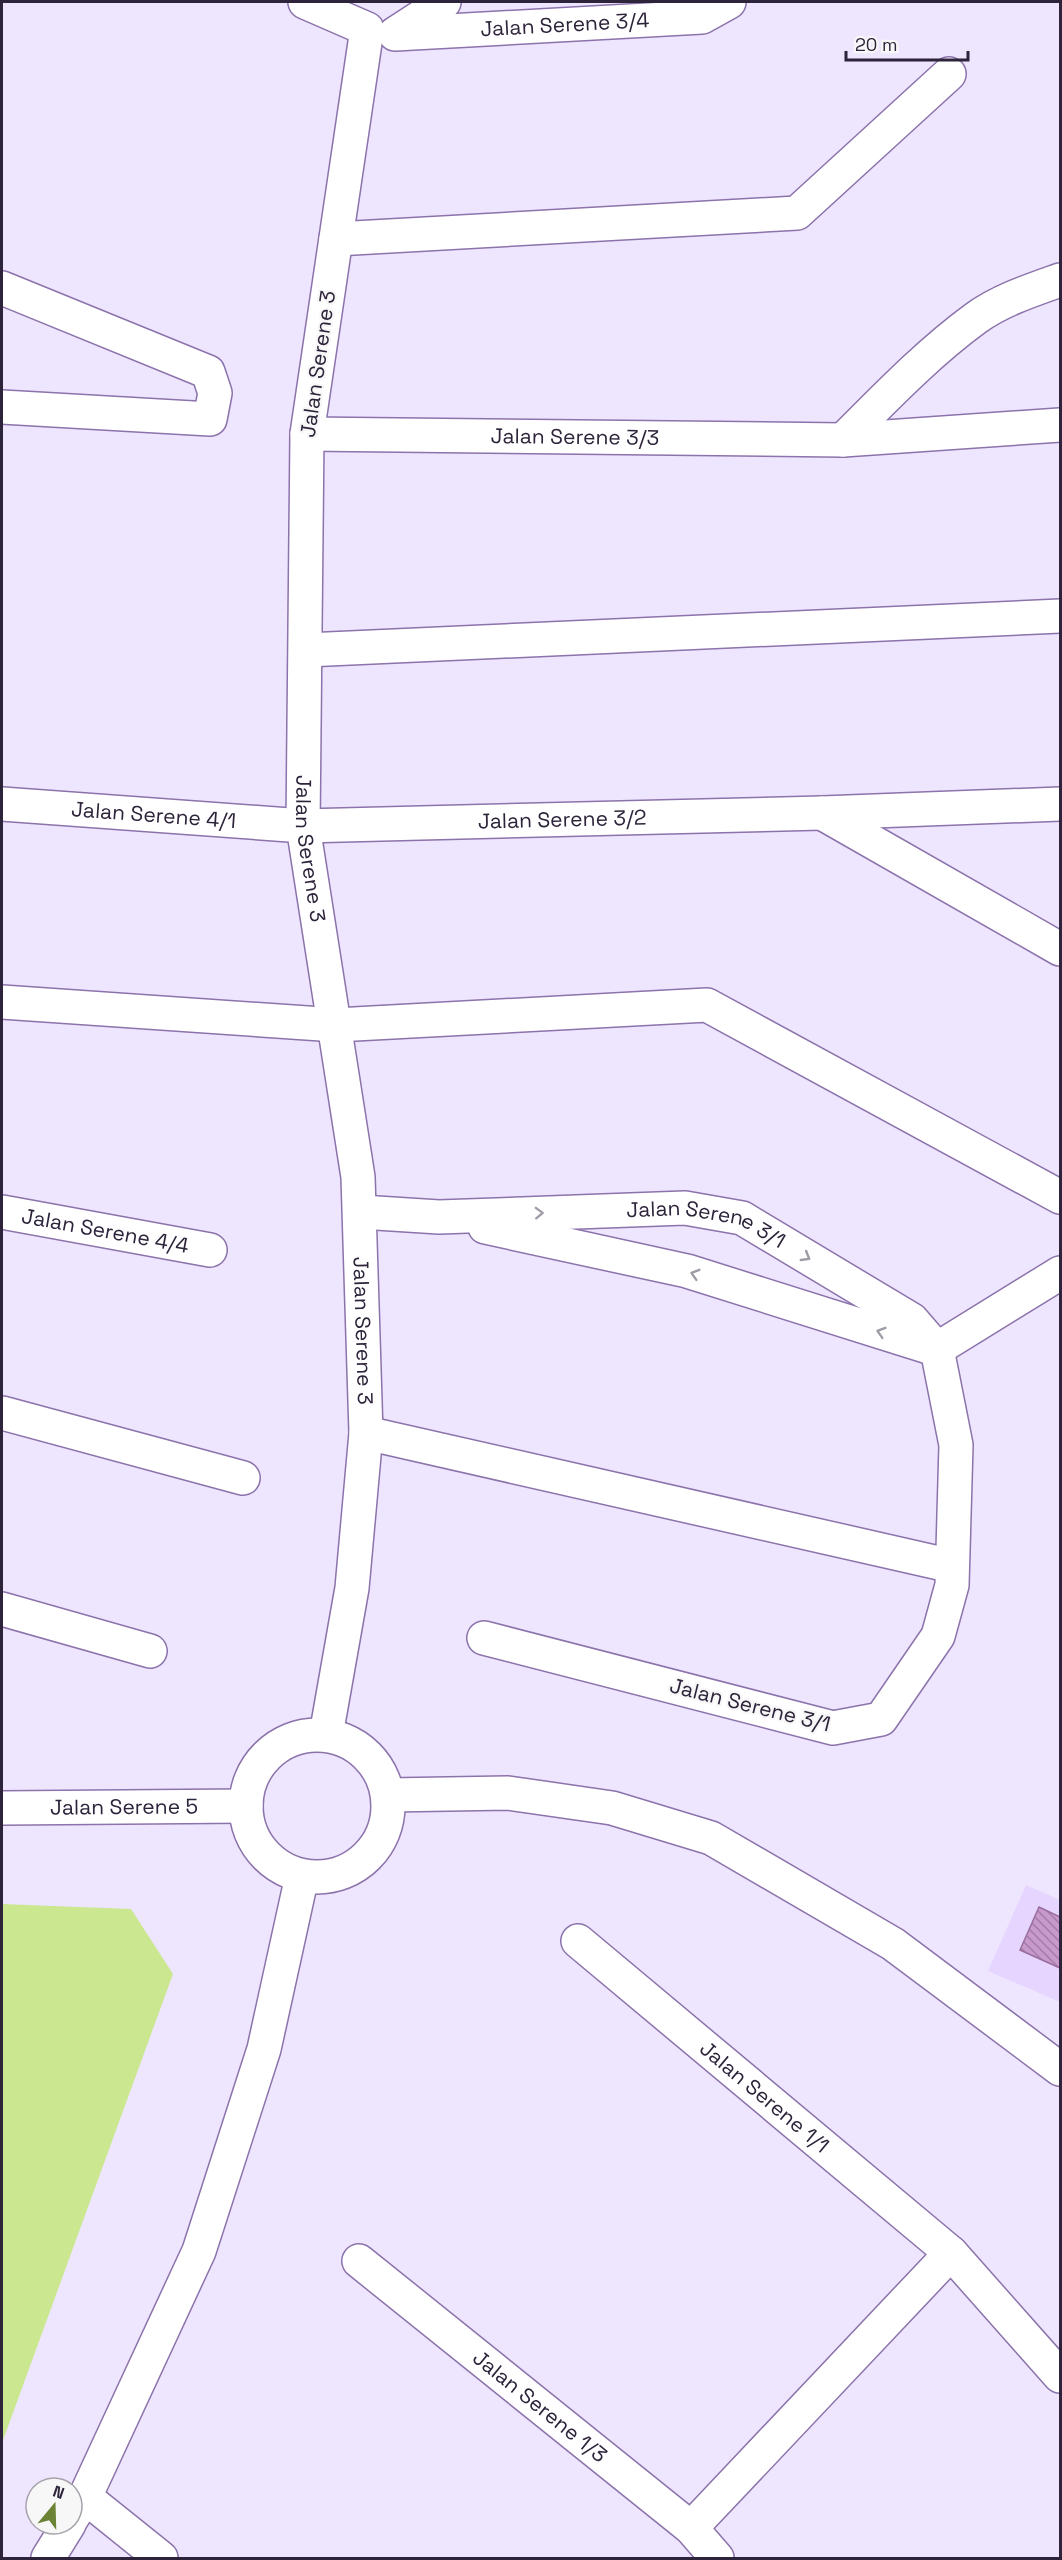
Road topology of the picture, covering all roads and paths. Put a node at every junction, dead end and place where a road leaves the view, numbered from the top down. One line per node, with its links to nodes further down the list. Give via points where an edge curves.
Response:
1 (305, 2): 4 (street)
2 (444, 2): 4 (street)
3 (729, 2): 4 (street, Jalan Serene 3/4, via 702,17)
4 (381, 31): 6 (street, Jalan Serene 3)
5 (949, 74): 6 (street, via 797,213)
6 (336, 239): 11 (street, Jalan Serene 3)
7 (1060, 280): 12 (street, via 1017,295 977,317 915,369)
8 (2, 288): 9 (street, via 208,372 215,393 210,419)
9 (2, 408)
10 (1060, 425): 12 (street, Jalan Serene 3/3)
11 (307, 435): 12 (street, Jalan Serene 3/3); 14 (street, Jalan Serene 3)
12 (843, 440)
13 (1060, 616): 14 (street)
14 (306, 650): 18 (street, Jalan Serene 3)
15 (2, 804): 18 (street, Jalan Serene 4/1)
16 (1060, 804): 17 (street, Jalan Serene 3/2)
17 (822, 813): 18 (street, Jalan Serene 3/2); 19 (street)
18 (303, 826): 21 (street, Jalan Serene 3)
19 (1060, 948)
20 (2, 1002): 21 (street)
21 (336, 1025): 22 (street, via 706,1005); 24 (street, Jalan Serene 3)
22 (1060, 1197)
23 (2, 1212): 26 (street, Jalan Serene 4/4)
24 (361, 1212): 25 (street, Jalan Serene 3/1); 30 (street, Jalan Serene 3)
25 (439, 1217): 28 (street, Jalan Serene 3/1, one-way to 25, via 687,1271); 28 (street, Jalan Serene 3/1, one-way to 28, via 685,1208 742,1218 912,1320)
26 (210, 1250)
27 (1060, 1274): 28 (street)
28 (937, 1349): 32 (street, Jalan Serene 3/1, via 956,1446)
29 (2, 1413): 31 (street)
30 (366, 1433): 32 (street); 36 (street, Jalan Serene 3, via 352,1588)
31 (243, 1478)
32 (952, 1566): 34 (street, Jalan Serene 3/1, via 952,1585 938,1636 881,1719 833,1728)
33 (2, 1609): 35 (street)
34 (484, 1638)
35 (150, 1652)
36 (326, 1736): 37 (street, via 349,1743 368,1755 381,1774); 38 (street, via 302,1736 279,1746 261,1761 250,1782)
37 (388, 1795): 40 (street, via 388,1819 381,1840 367,1857 348,1870 326,1877); 42 (street, via 508,1793 612,1808 711,1838 893,1944)
38 (246, 1806): 39 (street, Jalan Serene 5); 40 (street, via 250,1830 262,1851 280,1867)
39 (2, 1808)
40 (302, 1876): 46 (street, via 264,2049 199,2251)
41 (578, 1941): 43 (street, Jalan Serene 1/1)
42 (1060, 2069)
43 (951, 2253): 45 (street, Jalan Serene 1/1); 48 (street)
44 (359, 2261): 48 (street, Jalan Serene 1/3)
45 (1060, 2376)
46 (84, 2494)
47 (84, 2518): 51 (street)
48 (691, 2528): 52 (street, Jalan Serene 1/3)
49 (62, 2536): 50 (street)
50 (48, 2559)
51 (161, 2559)
52 (717, 2559)

